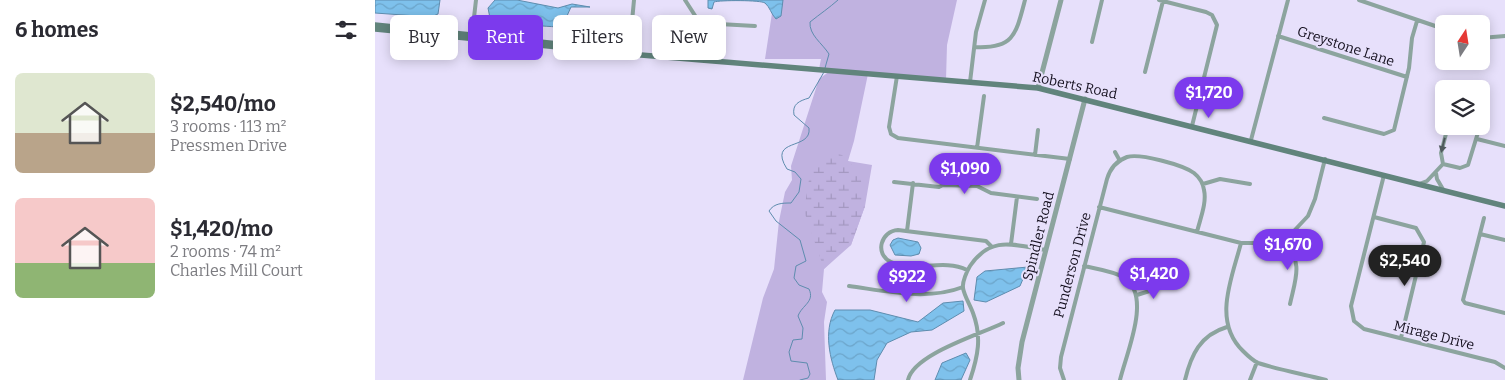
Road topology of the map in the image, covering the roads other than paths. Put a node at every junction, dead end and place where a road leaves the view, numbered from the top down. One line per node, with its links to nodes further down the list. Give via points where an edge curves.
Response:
1 (476, 0): 12 (street)
2 (634, 0): 13 (street)
3 (685, 0): 14 (street)
4 (985, 0): 27 (street)
5 (1025, 0): 27 (street, via 1012,37 1002,46)
6 (1061, 0): 33 (street)
7 (1102, 0): 26 (street)
8 (1161, 0): 29 (street); 37 (street, via 1206,12 1216,20 1217,31)
9 (1288, 0): 21 (street)
10 (1359, 0): 11 (street)
11 (1366, 1): 15 (street)
12 (474, 15)
13 (633, 15)
14 (695, 15)
15 (1417, 21): 19 (street); 31 (street, via 1411,38)
16 (726, 24): 18 (street)
17 (375, 25): 23 (main road, Roberts Road)
18 (755, 26)
19 (1435, 26)
20 (375, 29): 24 (main road)
21 (1278, 36): 31 (street, Greystone Lane); 42 (street)
22 (1505, 36): 25 (street)
23 (468, 37)
24 (468, 37)
25 (1490, 37)
26 (1092, 42)
27 (975, 47): 32 (street)
28 (704, 60): 30 (main road, Roberts Road)
29 (1145, 72)
30 (897, 76): 32 (main road, Roberts Road); 44 (street, via 890,136)
31 (1407, 77): 36 (street, via 1391,133 1384,134)
32 (970, 82): 33 (main road, Roberts Road)
33 (1038, 88): 35 (main road, Roberts Road)
34 (984, 96): 44 (street)
35 (1085, 99): 37 (main road, Roberts Road); 47 (street, Spindler Road)
36 (1325, 118)
37 (1192, 126): 42 (main road, Roberts Road)
38 (1038, 130): 46 (street)
39 (1446, 135): 50 (street, one-way to 50, via 1441,153)
40 (1478, 135): 41 (street)
41 (1477, 139): 43 (street); 50 (street, via 1468,165 1460,168)
42 (1251, 140): 48 (main road, Roberts Road)
43 (1505, 146)
44 (977, 148): 46 (street)
45 (1115, 152): 49 (street)
46 (1035, 155): 47 (street)
47 (1070, 159): 73 (street, Spindler Road)
48 (1325, 160): 52 (main road, Roberts Road); 68 (street, via 1311,210 1304,221)
49 (1120, 161): 55 (street, via 1140,156 1183,167); 62 (street, Punderson Drive, via 1109,174)
50 (1443, 164): 51 (street)
51 (1436, 172): 57 (street); 58 (street)
52 (1384, 175): 57 (main road, Roberts Road); 63 (street)
53 (893, 182): 54 (street)
54 (913, 183): 59 (street, via 939,187 977,186 991,194); 65 (street)
55 (1203, 184): 56 (street, via 1220,179); 66 (street, via 1204,203)
56 (1250, 184)
57 (1418, 184): 58 (main road, Roberts Road)
58 (1444, 191): 61 (main road, Roberts Road)
59 (1017, 197): 60 (street); 71 (street)
60 (1037, 199)
61 (1505, 206)
62 (1099, 207): 66 (street); 74 (street, Punderson Drive)
63 (1374, 217): 85 (street, Mirage Drive, via 1351,306 1352,316 1358,325); 85 (street, via 1409,226 1421,234 1424,242)
64 (1484, 218): 67 (street)
65 (907, 231): 72 (street, via 986,241); 75 (street, via 890,232 882,240 882,250 888,260 902,265 954,265)
66 (1197, 232): 70 (street)
67 (1480, 234): 69 (street); 81 (street, via 1463,300)
68 (1285, 237): 70 (street, via 1264,244); 80 (street, via 1297,267)
69 (1505, 240)
70 (1241, 243): 83 (street, via 1227,297)
71 (1011, 244): 72 (street); 73 (street)
72 (991, 246): 75 (street, via 975,258)
73 (1046, 250): 90 (street, Spindler Road, via 1021,349)
74 (1084, 266): 79 (street, via 1123,277); 91 (street, Punderson Drive, via 1060,362)
75 (967, 270): 78 (street)
76 (849, 286): 78 (street, via 915,294 937,294)
77 (1165, 286): 79 (street)
78 (963, 287): 84 (street)
79 (1137, 295): 92 (street, via 1137,311)
80 (1289, 304)
81 (1505, 313)
82 (1003, 323): 84 (street)
83 (1227, 327): 86 (street, via 1239,347); 93 (street, via 1200,342 1189,362)
84 (979, 335): 88 (street, via 925,358 912,370); 89 (street, via 979,352)
85 (1401, 338): 87 (street, Mirage Drive, via 1495,362)
86 (1257, 362): 94 (street); 95 (street)
87 (1505, 368)
88 (908, 380)
89 (970, 380)
90 (1019, 380)
91 (1064, 380)
92 (1119, 380)
93 (1185, 380)
94 (1250, 380)
95 (1325, 380)

